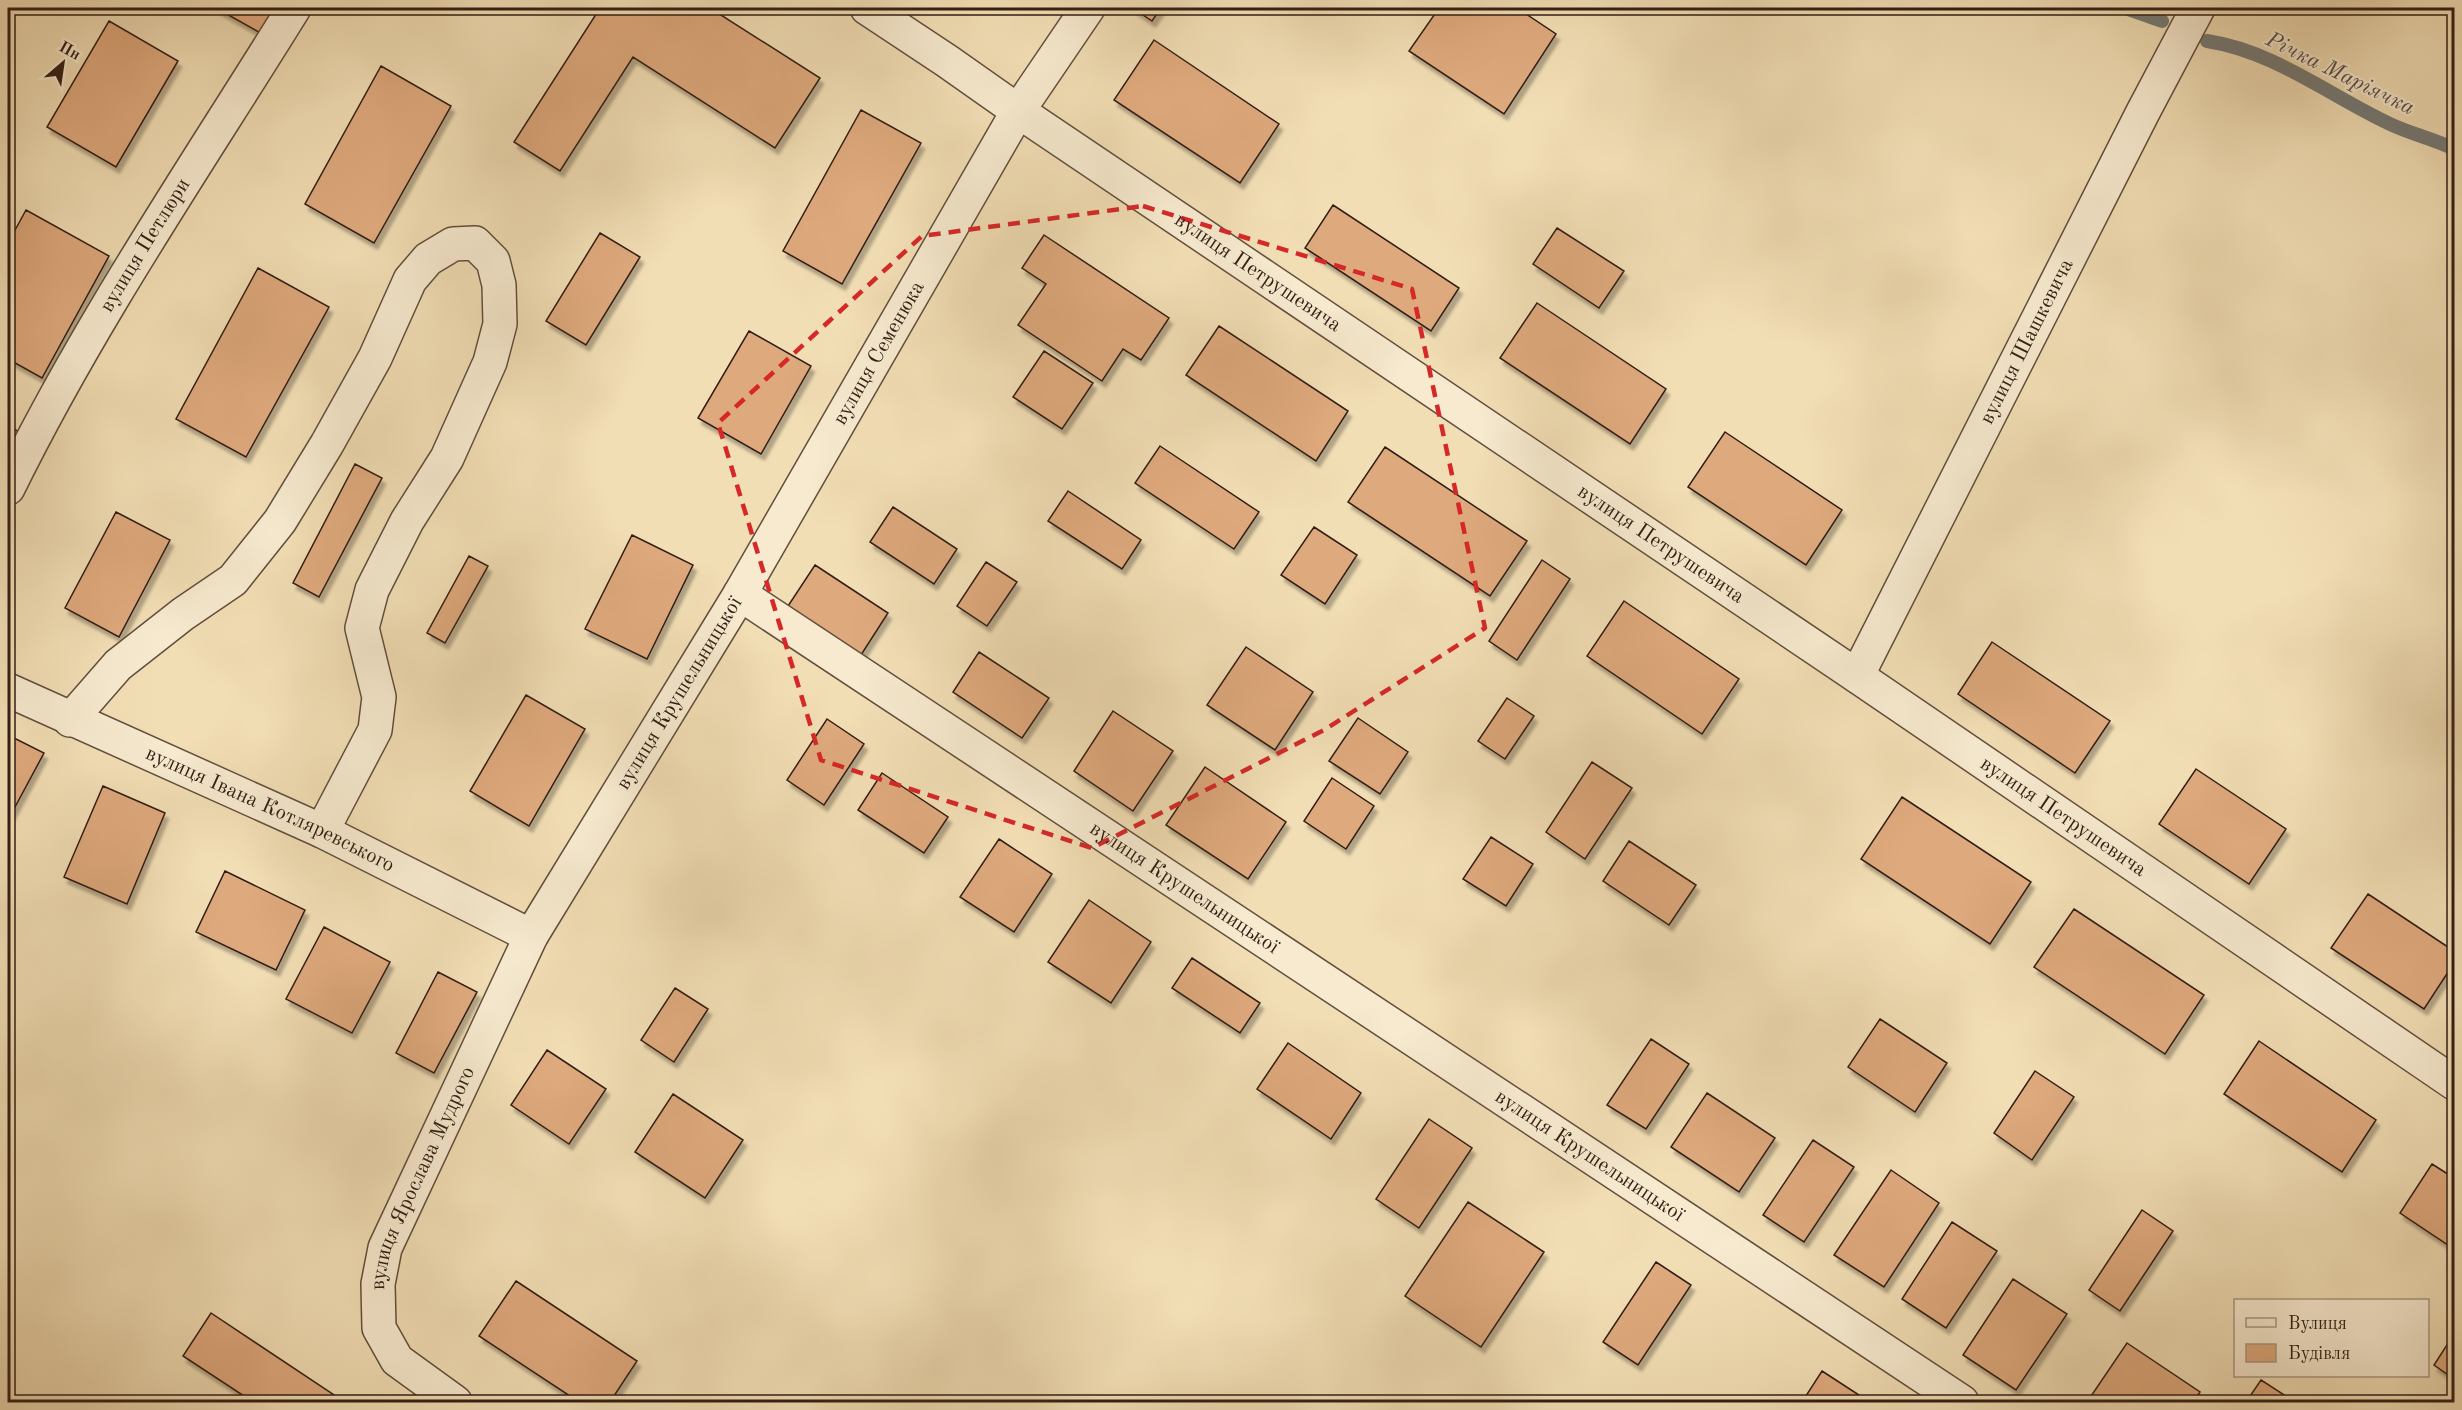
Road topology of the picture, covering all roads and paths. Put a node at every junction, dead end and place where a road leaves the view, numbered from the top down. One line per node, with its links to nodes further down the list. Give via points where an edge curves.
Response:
1 (294, 8): 6 (street, вулиця Петлюри, via 131,267 37,429)
2 (867, 8): 5 (street, вулиця Петрушевича)
3 (1088, 8): 5 (street, вулиця Семенюка)
4 (2198, 8): 8 (street, вулиця Шашкевича)
5 (1017, 111): 7 (street, вулиця Семенюка); 8 (street, вулиця Петрушевича)
6 (8, 488)
7 (740, 594): 12 (street, вулиця Крушельницької); 15 (street, вулиця Крушельницької)
8 (1857, 676): 13 (street, вулиця Петрушевича)
9 (8, 690): 10 (street, вулиця Івана Котляревського)
10 (70, 720): 11 (street, вулиця Івана Котляревського); 11 (street, via 118,664 233,580 280,521 327,444 375,358 410,280 428,259 453,244 475,243 493,261 499,285 500,324 490,362 447,458 407,520 372,590 362,628 379,697 375,730)
11 (322, 831): 12 (street, вулиця Івана Котляревського)
12 (531, 936): 14 (street, вулиця Ярослава Мудрого, via 386,1248 378,1284 379,1328 397,1360)
13 (2454, 1083)
14 (455, 1402)
15 (1962, 1402)

